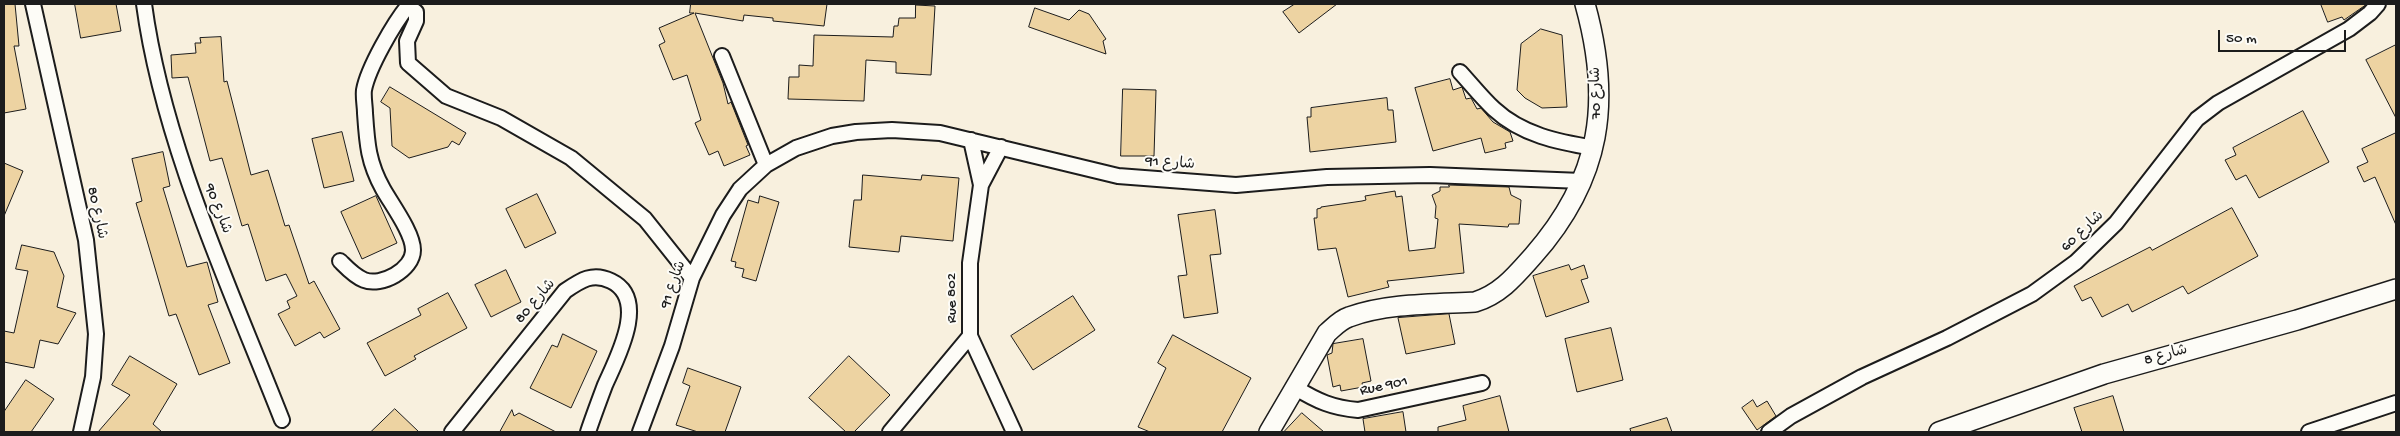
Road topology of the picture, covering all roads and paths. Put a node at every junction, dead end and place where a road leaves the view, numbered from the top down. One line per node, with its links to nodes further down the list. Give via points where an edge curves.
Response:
1 (33, 4): 21 (street, شارع 80, via 86,240 96,334 93,377)
2 (144, 4): 20 (street, شارع 90, via 163,93 186,174)
3 (1585, 4): 9 (street, شارع 70, via 1599,84 1600,114)
4 (2378, 4): 28 (street, شارع 60, via 2349,29 2218,103 2197,119 2116,223 2076,262 2032,294 1862,377 1791,416)
5 (722, 56): 10 (street)
6 (1460, 72): 9 (street, via 1494,110 1530,134)
7 (971, 140): 8 (street, شارع 91); 10 (street, شارع 91, via 892,130 856,132 796,148); 12 (street, Rue 802)
8 (1001, 147): 11 (street, شارع 91, via 1118,176 1236,185 1327,177 1420,175); 12 (street, Rue 802)
9 (1594, 148): 11 (street, شارع 70)
10 (766, 165): 14 (street, شارع 91, via 740,190 723,215)
11 (1582, 180): 18 (street, شارع 70, via 1561,219 1500,291 1475,302 1398,308 1348,317 1327,333)
12 (981, 185): 16 (street, Rue 802, via 970,263)
13 (340, 261): 14 (street, via 365,281 378,281 410,264 413,255 409,234 381,186 368,153 364,90 398,18 408,6 416,12 416,21 407,41 408,63 414,69 446,96 501,118 571,158 645,219)
14 (692, 278): 24 (street, شارع 91, via 672,346)
15 (2396, 288): 29 (street, شارع 8, via 2298,320 2104,374)
16 (970, 336): 25 (street); 26 (street, Rue 802)
17 (1482, 383): 18 (street, Rue 901, via 1358,410 1338,409 1318,402)
18 (1296, 388): 27 (street, شارع 70)
19 (2396, 403): 30 (street)
20 (282, 420)
21 (81, 432)
22 (452, 432): 23 (street, شارع 80, via 566,291 584,278 595,276 617,284 626,294 630,310 625,339)
23 (588, 432)
24 (640, 432)
25 (890, 432)
26 (1014, 432)
27 (1270, 432)
28 (1769, 432)
29 (1939, 432)
30 (2309, 432)

